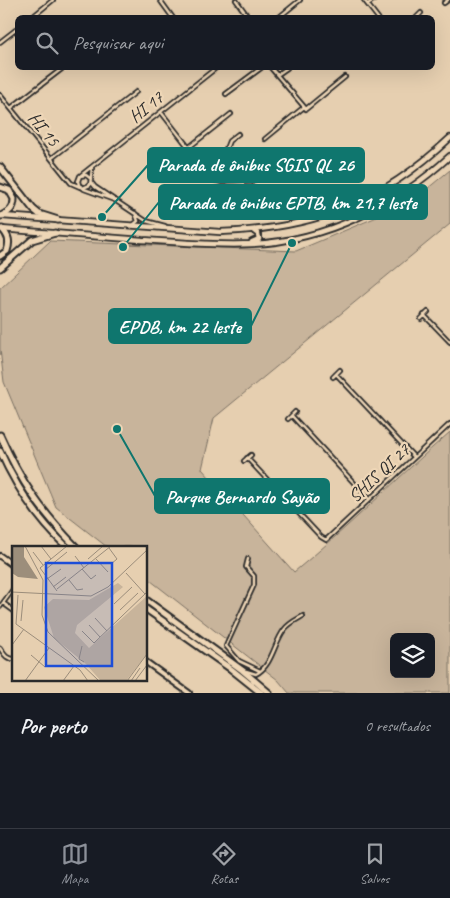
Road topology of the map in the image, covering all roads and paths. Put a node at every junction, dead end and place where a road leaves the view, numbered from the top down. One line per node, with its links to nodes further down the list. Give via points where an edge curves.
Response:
1 (53, 0): 10 (street)
2 (160, 0): 11 (street)
3 (236, 0): 12 (street)
4 (300, 0): 13 (street)
5 (364, 0): 9 (street)
6 (373, 0): 9 (street)
7 (448, 0): 8 (street)
8 (444, 3)
9 (368, 4): 14 (street)
10 (35, 15)
11 (171, 15)
12 (247, 15)
13 (282, 15)
14 (376, 15)
15 (15, 30): 16 (street)
16 (0, 42)
17 (60, 70): 27 (street)
18 (212, 70): 29 (street, HI 17)
19 (258, 70): 25 (street)
20 (273, 70): 22 (street)
21 (283, 70): 22 (street)
22 (277, 75): 28 (street)
23 (345, 77): 28 (street)
24 (136, 92): 36 (street)
25 (226, 94)
26 (0, 95): 27 (street, HI 15)
27 (12, 108): 36 (street, HI 15)
28 (305, 108): 33 (street)
29 (161, 112): 34 (street); 38 (street, HI 17)
30 (231, 114): 34 (street)
31 (238, 134): 39 (street, via 229,141 225,151)
32 (450, 138): 53 (main road, via 402,178 354,204 308,221)
33 (264, 139)
34 (188, 148): 39 (street)
35 (450, 156): 55 (main road, via 394,199 328,229 300,237)
36 (52, 158): 42 (street, HI 15)
37 (0, 167): 49 (highway, via 33,209)
38 (92, 167): 40 (street, HI 17); 43 (street)
39 (204, 167): 41 (street, via 214,180 222,182 251,183)
40 (80, 177): 42 (street); 43 (street, via 86,175); 45 (street, via 78,183)
41 (256, 178)
42 (68, 180): 45 (street, HI 15)
43 (91, 181): 45 (street, via 88,187); 46 (street, via 95,187)
44 (0, 187): 48 (highway, via 9,190 14,199 12,209)
45 (82, 188): 46 (street, HI 15)
46 (120, 202): 47 (street)
47 (135, 212): 50 (street, via 138,221); 52 (street, via 152,224)
48 (0, 216): 49 (main road)
49 (58, 220): 50 (main road)
50 (131, 226): 52 (main road)
51 (1, 229): 54 (main road); 56 (highway, via 9,242 7,251)
52 (184, 230): 53 (main road)
53 (254, 231): 55 (main road, via 259,237 257,241)
54 (55, 234): 55 (main road); 57 (highway, via 32,240)
55 (240, 245)
56 (0, 256)
57 (0, 268)
58 (428, 312): 59 (street)
59 (424, 316): 60 (street); 61 (street)
60 (421, 319)
61 (450, 342)
62 (340, 370): 63 (street)
63 (336, 374): 64 (street); 73 (street)
64 (333, 377)
65 (295, 412): 66 (street)
66 (292, 416): 67 (street); 75 (street)
67 (288, 419)
68 (450, 424): 73 (street, SHIS QI 27)
69 (0, 435): 77 (highway, via 30,493 46,516)
70 (0, 451): 76 (highway, via 42,522)
71 (251, 455): 72 (street)
72 (248, 458): 74 (street); 75 (street, SHIS QI 27, via 325,540)
73 (414, 458): 75 (street, SHIS QI 27)
74 (244, 461)
75 (369, 499)
76 (66, 546)
77 (75, 546)
78 (0, 556): 80 (street)
79 (248, 559): 92 (street, via 246,567 254,576 254,585 226,646 239,662)
80 (12, 565)
81 (12, 591): 83 (street)
82 (148, 601): 91 (highway)
83 (3, 603): 84 (street); 85 (street)
84 (0, 607)
85 (12, 610)
86 (148, 610): 94 (highway)
87 (304, 616): 92 (street, via 284,630)
88 (0, 648): 89 (street)
89 (12, 659)
90 (148, 663): 93 (street)
91 (242, 670): 92 (street, via 256,674); 95 (highway)
92 (260, 671)
93 (188, 693)
94 (261, 693)
95 (269, 693)

